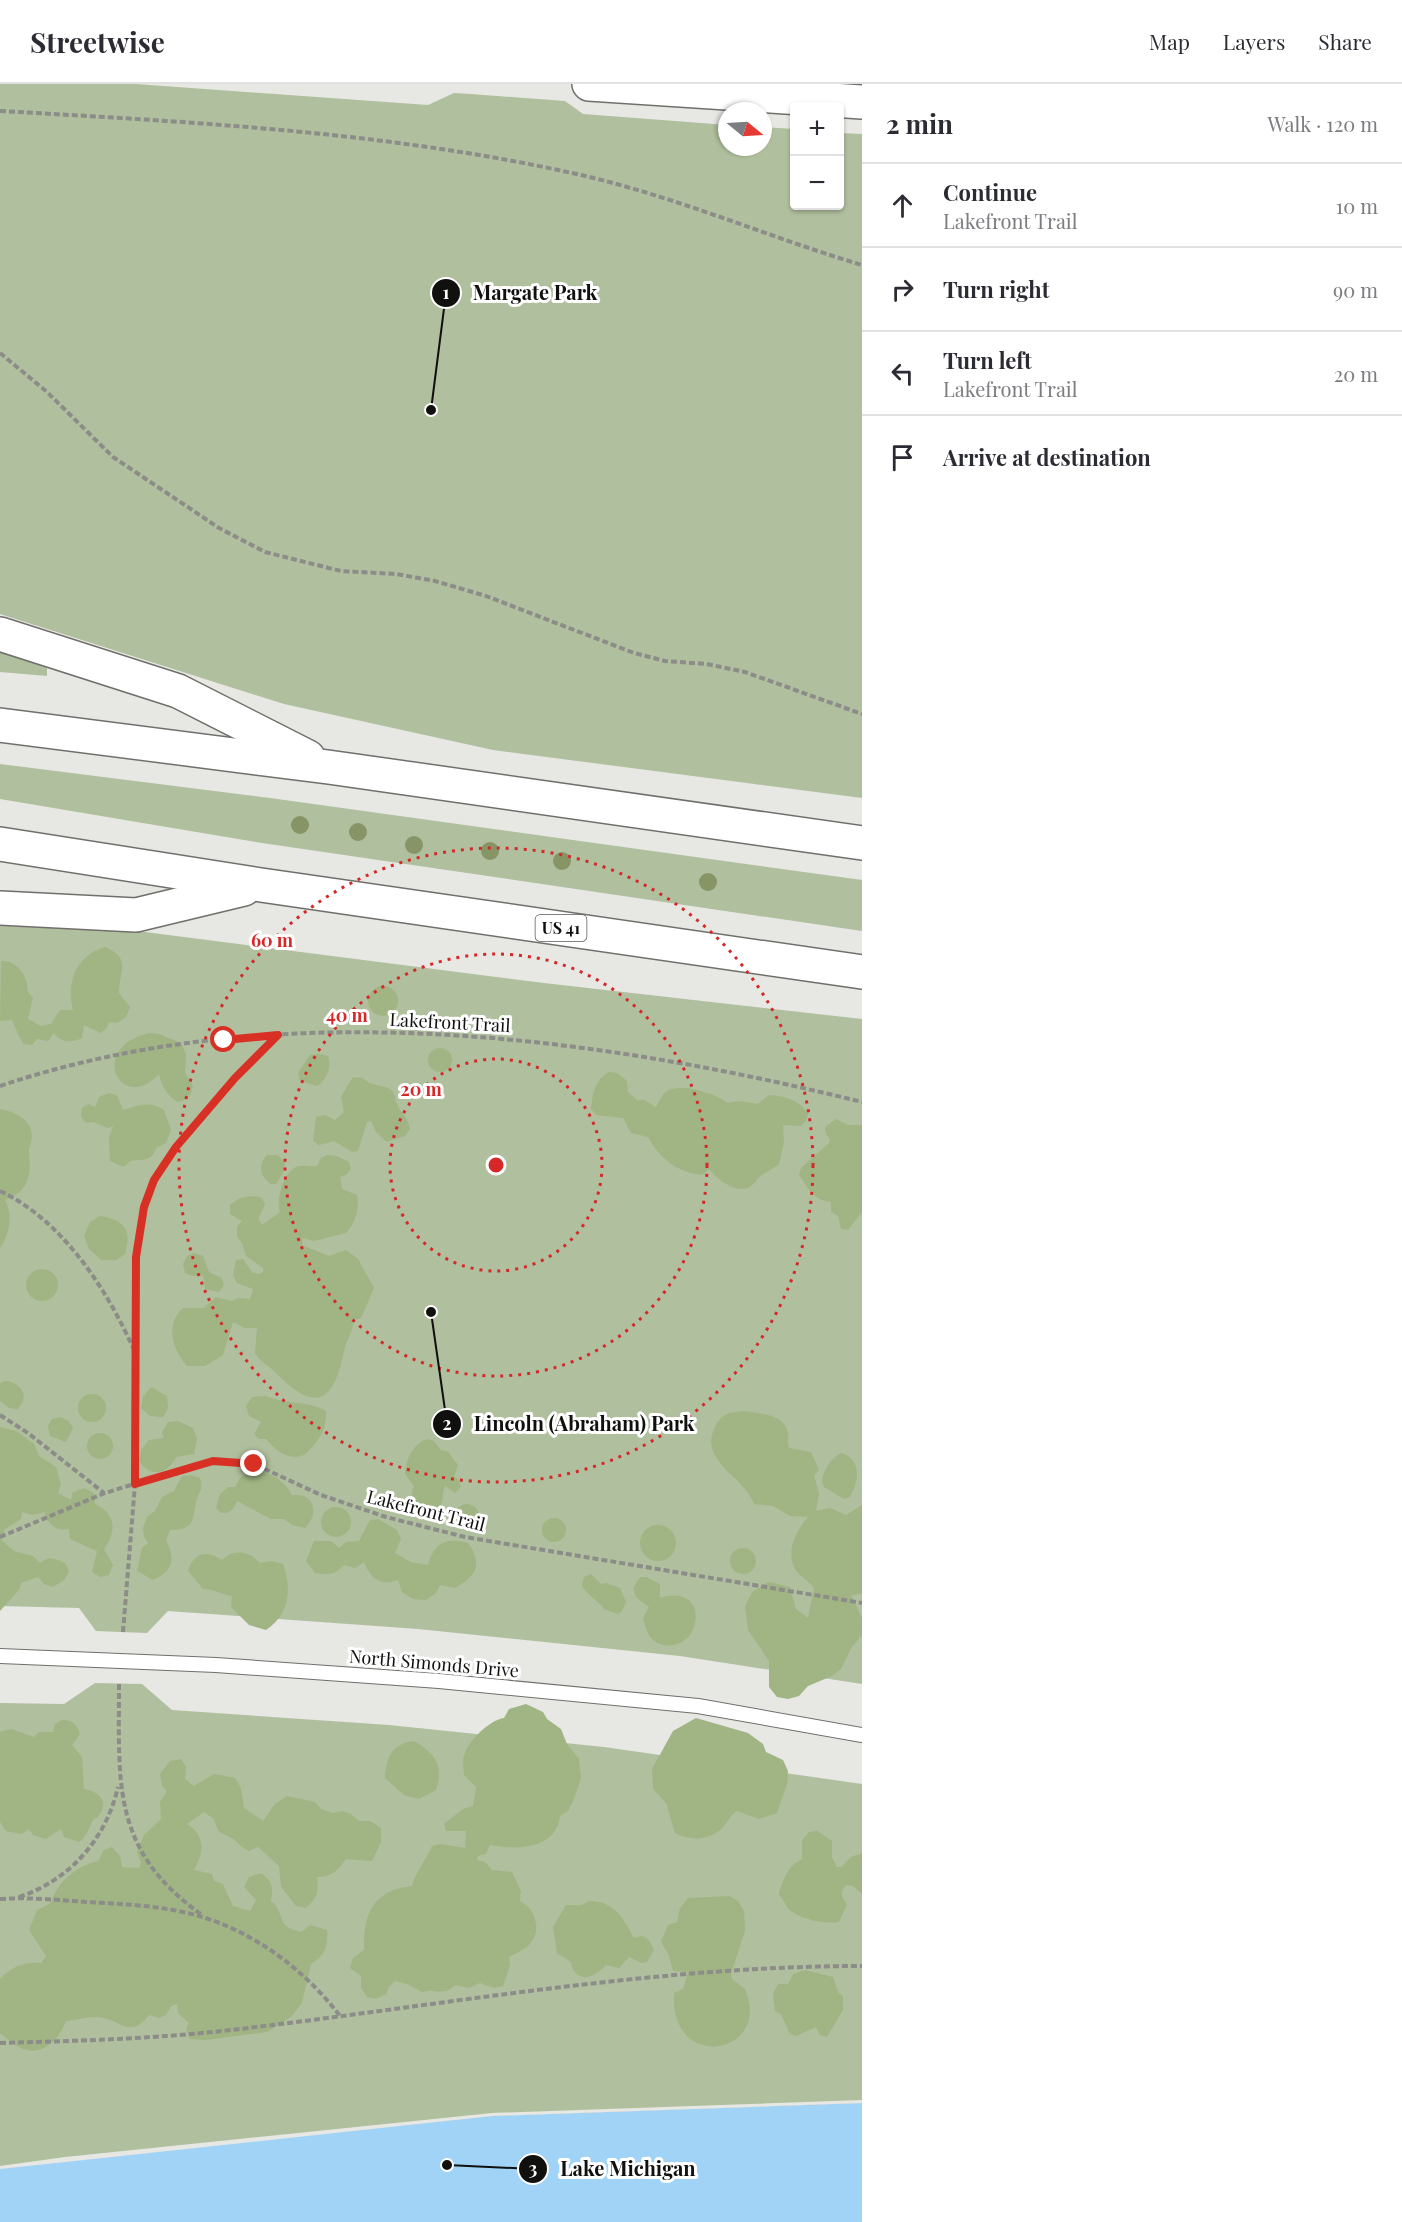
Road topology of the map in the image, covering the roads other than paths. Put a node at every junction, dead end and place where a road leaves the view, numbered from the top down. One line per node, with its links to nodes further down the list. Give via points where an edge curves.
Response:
1 (589, 84): 2 (main road)
2 (715, 88): 3 (main road)
3 (862, 102)
4 (0, 634): 6 (main road, via 178,691)
5 (0, 725): 6 (main road)
6 (328, 767): 7 (main road)
7 (862, 843)
8 (0, 844): 9 (main road, US 41)
9 (261, 885): 10 (main road, via 136,915); 11 (main road, US 41)
10 (0, 908)
11 (862, 972)
12 (0, 1656): 13 (lane, North Simonds Drive, via 196,1664 439,1681 698,1706)
13 (862, 1735)

